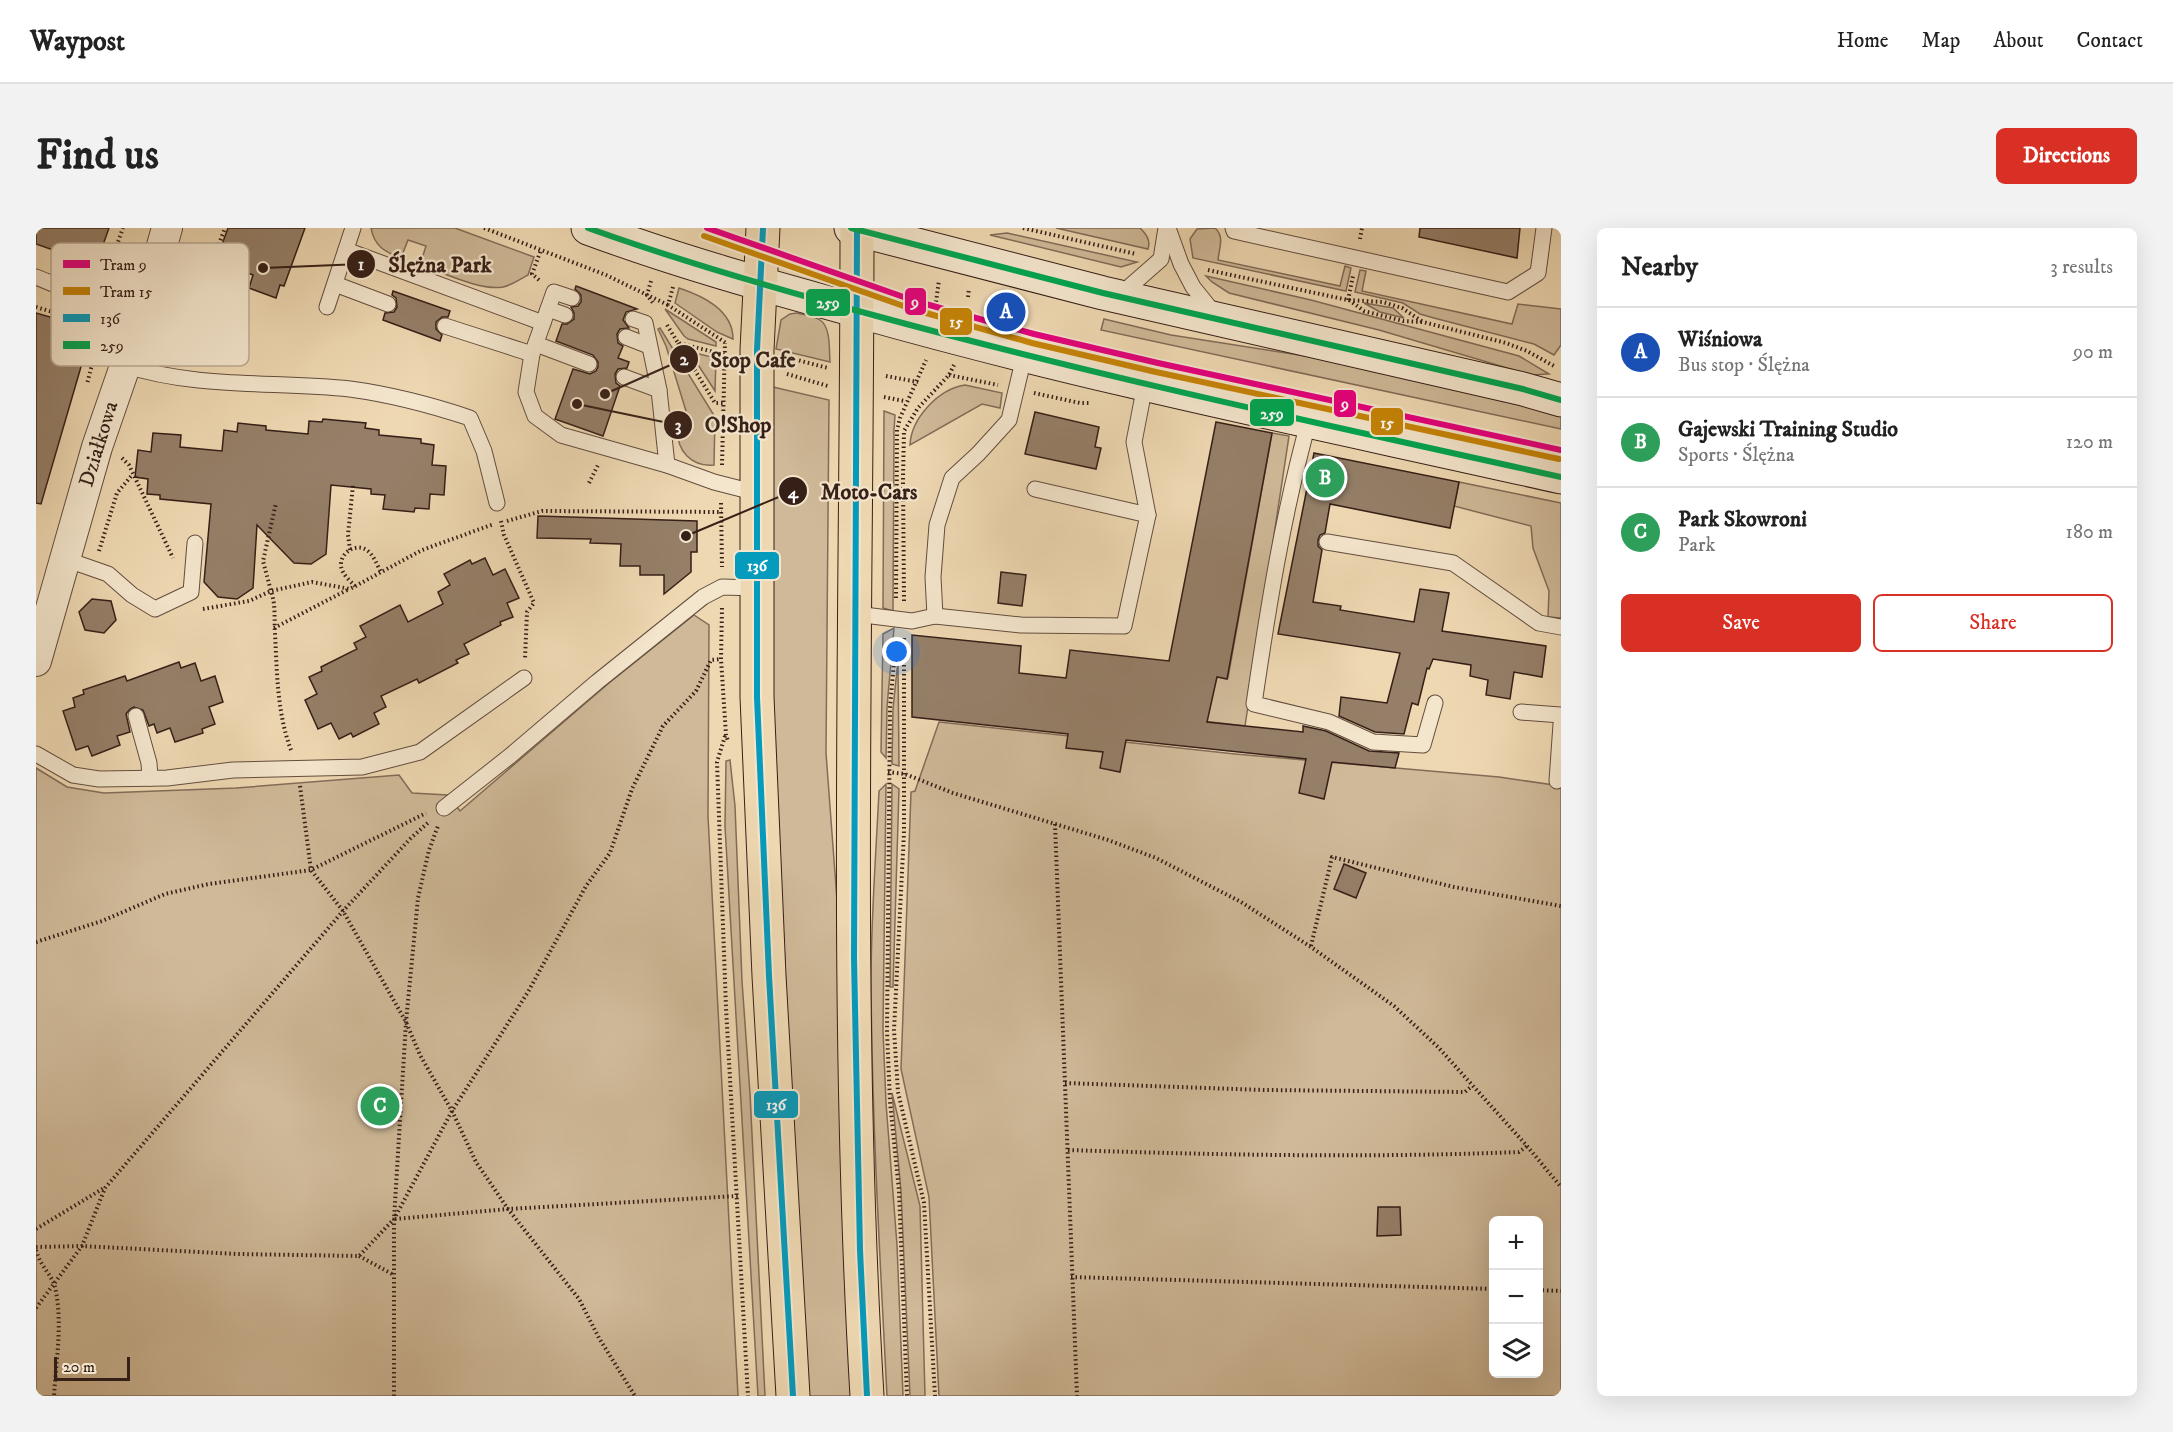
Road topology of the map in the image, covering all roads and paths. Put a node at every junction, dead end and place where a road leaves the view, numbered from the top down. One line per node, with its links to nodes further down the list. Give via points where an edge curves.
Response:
1 (167, 228): 10 (street, Działkowa)
2 (353, 228): 11 (lane)
3 (484, 228): 12 (path)
4 (588, 228): 19 (main road)
5 (763, 228): 19 (main road)
6 (1167, 228): 22 (lane, via 1161,259); 36 (lane, via 1193,287)
7 (1233, 228): 8 (lane, via 1508,292 1538,273)
8 (1544, 228)
9 (855, 229): 22 (main road); 30 (main road)
10 (163, 243)
11 (346, 250): 17 (lane); 33 (lane)
12 (541, 250): 20 (path, via 532,274); 21 (path)
13 (940, 276): 28 (path)
14 (653, 277): 21 (path)
15 (36, 278): 16 (lane)
16 (51, 284)
17 (335, 284): 24 (lane); 27 (lane)
18 (674, 284): 25 (path)
19 (760, 285): 30 (main road); 74 (main road)
20 (554, 292): 23 (lane); 33 (lane)
21 (647, 295): 25 (path); 29 (path)
22 (1119, 296): 36 (main road)
23 (572, 298)
24 (388, 304)
25 (668, 305): 43 (path, via 725,343)
26 (36, 307): 31 (path)
27 (327, 307)
28 (935, 310)
29 (659, 311)
30 (857, 311): 45 (main road); 92 (main road)
31 (51, 312)
32 (566, 315): 33 (lane)
33 (546, 316): 42 (lane)
34 (633, 319): 41 (lane, via 645,323)
35 (664, 319): 40 (path)
36 (1220, 320): 60 (main road, via 1512,387)
37 (1423, 322): 37 (path, via 1364,311 1348,300 1383,302 1402,308); 60 (path, via 1527,351)
38 (445, 326): 42 (lane)
39 (626, 337): 41 (lane)
40 (678, 343): 43 (path); 64 (path, via 715,403)
41 (650, 346): 61 (lane)
42 (534, 349): 47 (lane); 69 (lane, via 526,392 535,416 561,435)
43 (725, 355): 64 (path)
44 (783, 357): 52 (path)
45 (1024, 357): 57 (main road); 93 (lane, via 1008,420 952,478 937,525)
46 (927, 360): 56 (path)
47 (589, 364)
48 (954, 364): 66 (path, via 949,375)
49 (92, 366): 58 (path)
50 (124, 366): 84 (street, Działkowa, via 97,447)
51 (127, 366): 77 (lane, via 148,373 222,383 351,390 470,418 484,451)
52 (832, 369)
53 (784, 374): 59 (path)
54 (624, 377): 61 (lane)
55 (893, 377): 56 (path)
56 (918, 382): 90 (path, via 897,430)
57 (1145, 386): 67 (main road); 79 (lane, via 1134,442)
58 (86, 387)
59 (832, 387)
60 (1557, 388)
61 (659, 390): 69 (lane)
62 (882, 396): 63 (path)
63 (904, 401)
64 (724, 403): 68 (path)
65 (910, 403): 66 (path)
66 (918, 408): 91 (path, via 904,430)
67 (1309, 420): 71 (main road); 101 (lane, via 1275,565 1254,704 1329,722 1373,742 1423,745)
68 (722, 462)
69 (667, 465): 74 (lane)
70 (133, 474): 84 (path, via 117,493 101,549 92,561)
71 (1561, 477)
72 (353, 485): 83 (path)
73 (1035, 489): 79 (lane)
74 (757, 493): 88 (main road)
75 (721, 502): 78 (path)
76 (276, 503): 89 (path, via 263,561)
77 (497, 503): 80 (path)
78 (722, 512): 80 (path, via 542,511); 87 (path)
79 (1148, 515): 93 (lane, via 1124,626 1021,625)
80 (501, 522): 85 (path, via 422,550); 100 (path, via 534,603 527,612)
81 (1327, 542): 94 (lane, via 1453,563 1539,623)
82 (195, 543): 84 (lane, via 191,592 155,609 108,574)
83 (350, 550): 85 (path, via 368,551); 86 (path, via 341,566)
84 (74, 563): 99 (street, Działkowa)
85 (381, 572): 86 (path)
86 (352, 587): 89 (path, via 312,582); 95 (path)
87 (722, 587): 88 (lane); 98 (path); 113 (lane, via 597,682)
88 (757, 588): 146 (main road, via 757,697 768,952)
89 (271, 591): 95 (path, via 276,603)
90 (896, 600)
91 (904, 602)
92 (856, 614): 93 (lane, via 912,621); 108 (main road)
93 (935, 616)
94 (1561, 627)
95 (274, 628): 107 (path, via 278,695)
96 (896, 628): 109 (path)
97 (904, 629): 110 (path)
98 (721, 658): 123 (path, via 711,660 696,691 663,726 632,789 610,853 586,886 528,992); 128 (path, via 726,735 717,762)
99 (36, 662)
100 (524, 678): 107 (lane, via 420,752 362,767)
101 (1435, 703)
102 (1521, 712): 103 (lane)
103 (1561, 715)
104 (136, 716): 111 (lane)
105 (1561, 724): 112 (lane)
106 (36, 754): 111 (lane, via 73,775)
107 (298, 769): 111 (lane); 115 (path)
108 (854, 769): 109 (path); 147 (main road, via 856,1153)
109 (890, 773): 110 (path); 148 (path, via 887,1031 899,1191)
110 (904, 774): 114 (path); 149 (path, via 894,1030 898,1092 924,1203)
111 (150, 778)
112 (1557, 781)
113 (444, 808): 115 (path, via 422,814); 117 (path); 120 (path, via 418,898)
114 (1055, 824): 119 (path, via 1156,858 1241,902); 121 (path)
115 (311, 870): 117 (path); 118 (path, via 165,894 102,921)
116 (1561, 906): 119 (path, via 1454,887 1332,857)
117 (343, 911): 120 (path); 127 (path)
118 (36, 942)
119 (1311, 947): 122 (path, via 1394,1006)
120 (406, 1022): 123 (path); 130 (path)
121 (1065, 1083): 122 (path, via 1465,1092); 125 (path)
122 (1472, 1086): 124 (path)
123 (452, 1111): 129 (path, via 476,1162); 130 (path)
124 (1527, 1146): 125 (path, via 1519,1152 1450,1155); 126 (path)
125 (1068, 1150): 136 (path)
126 (1561, 1187)
127 (105, 1188): 131 (path); 132 (path)
128 (738, 1196): 129 (path); 145 (path)
129 (508, 1209): 130 (path); 144 (path, via 579,1299)
130 (394, 1219): 134 (path); 135 (path)
131 (36, 1229)
132 (82, 1246): 133 (path); 134 (path); 137 (path)
133 (36, 1249): 137 (path, via 39,1262)
134 (359, 1256): 135 (path)
135 (394, 1275): 143 (path)
136 (1071, 1277): 138 (path); 150 (path)
137 (55, 1285): 141 (path); 142 (path, via 58,1321)
138 (1489, 1289)
139 (1543, 1290): 140 (path)
140 (1561, 1291)
141 (36, 1308)
142 (54, 1396)
143 (393, 1396)
144 (635, 1396)
145 (748, 1396)
146 (793, 1396)
147 (867, 1396)
148 (907, 1396)
149 (935, 1396)
150 (1077, 1396)

